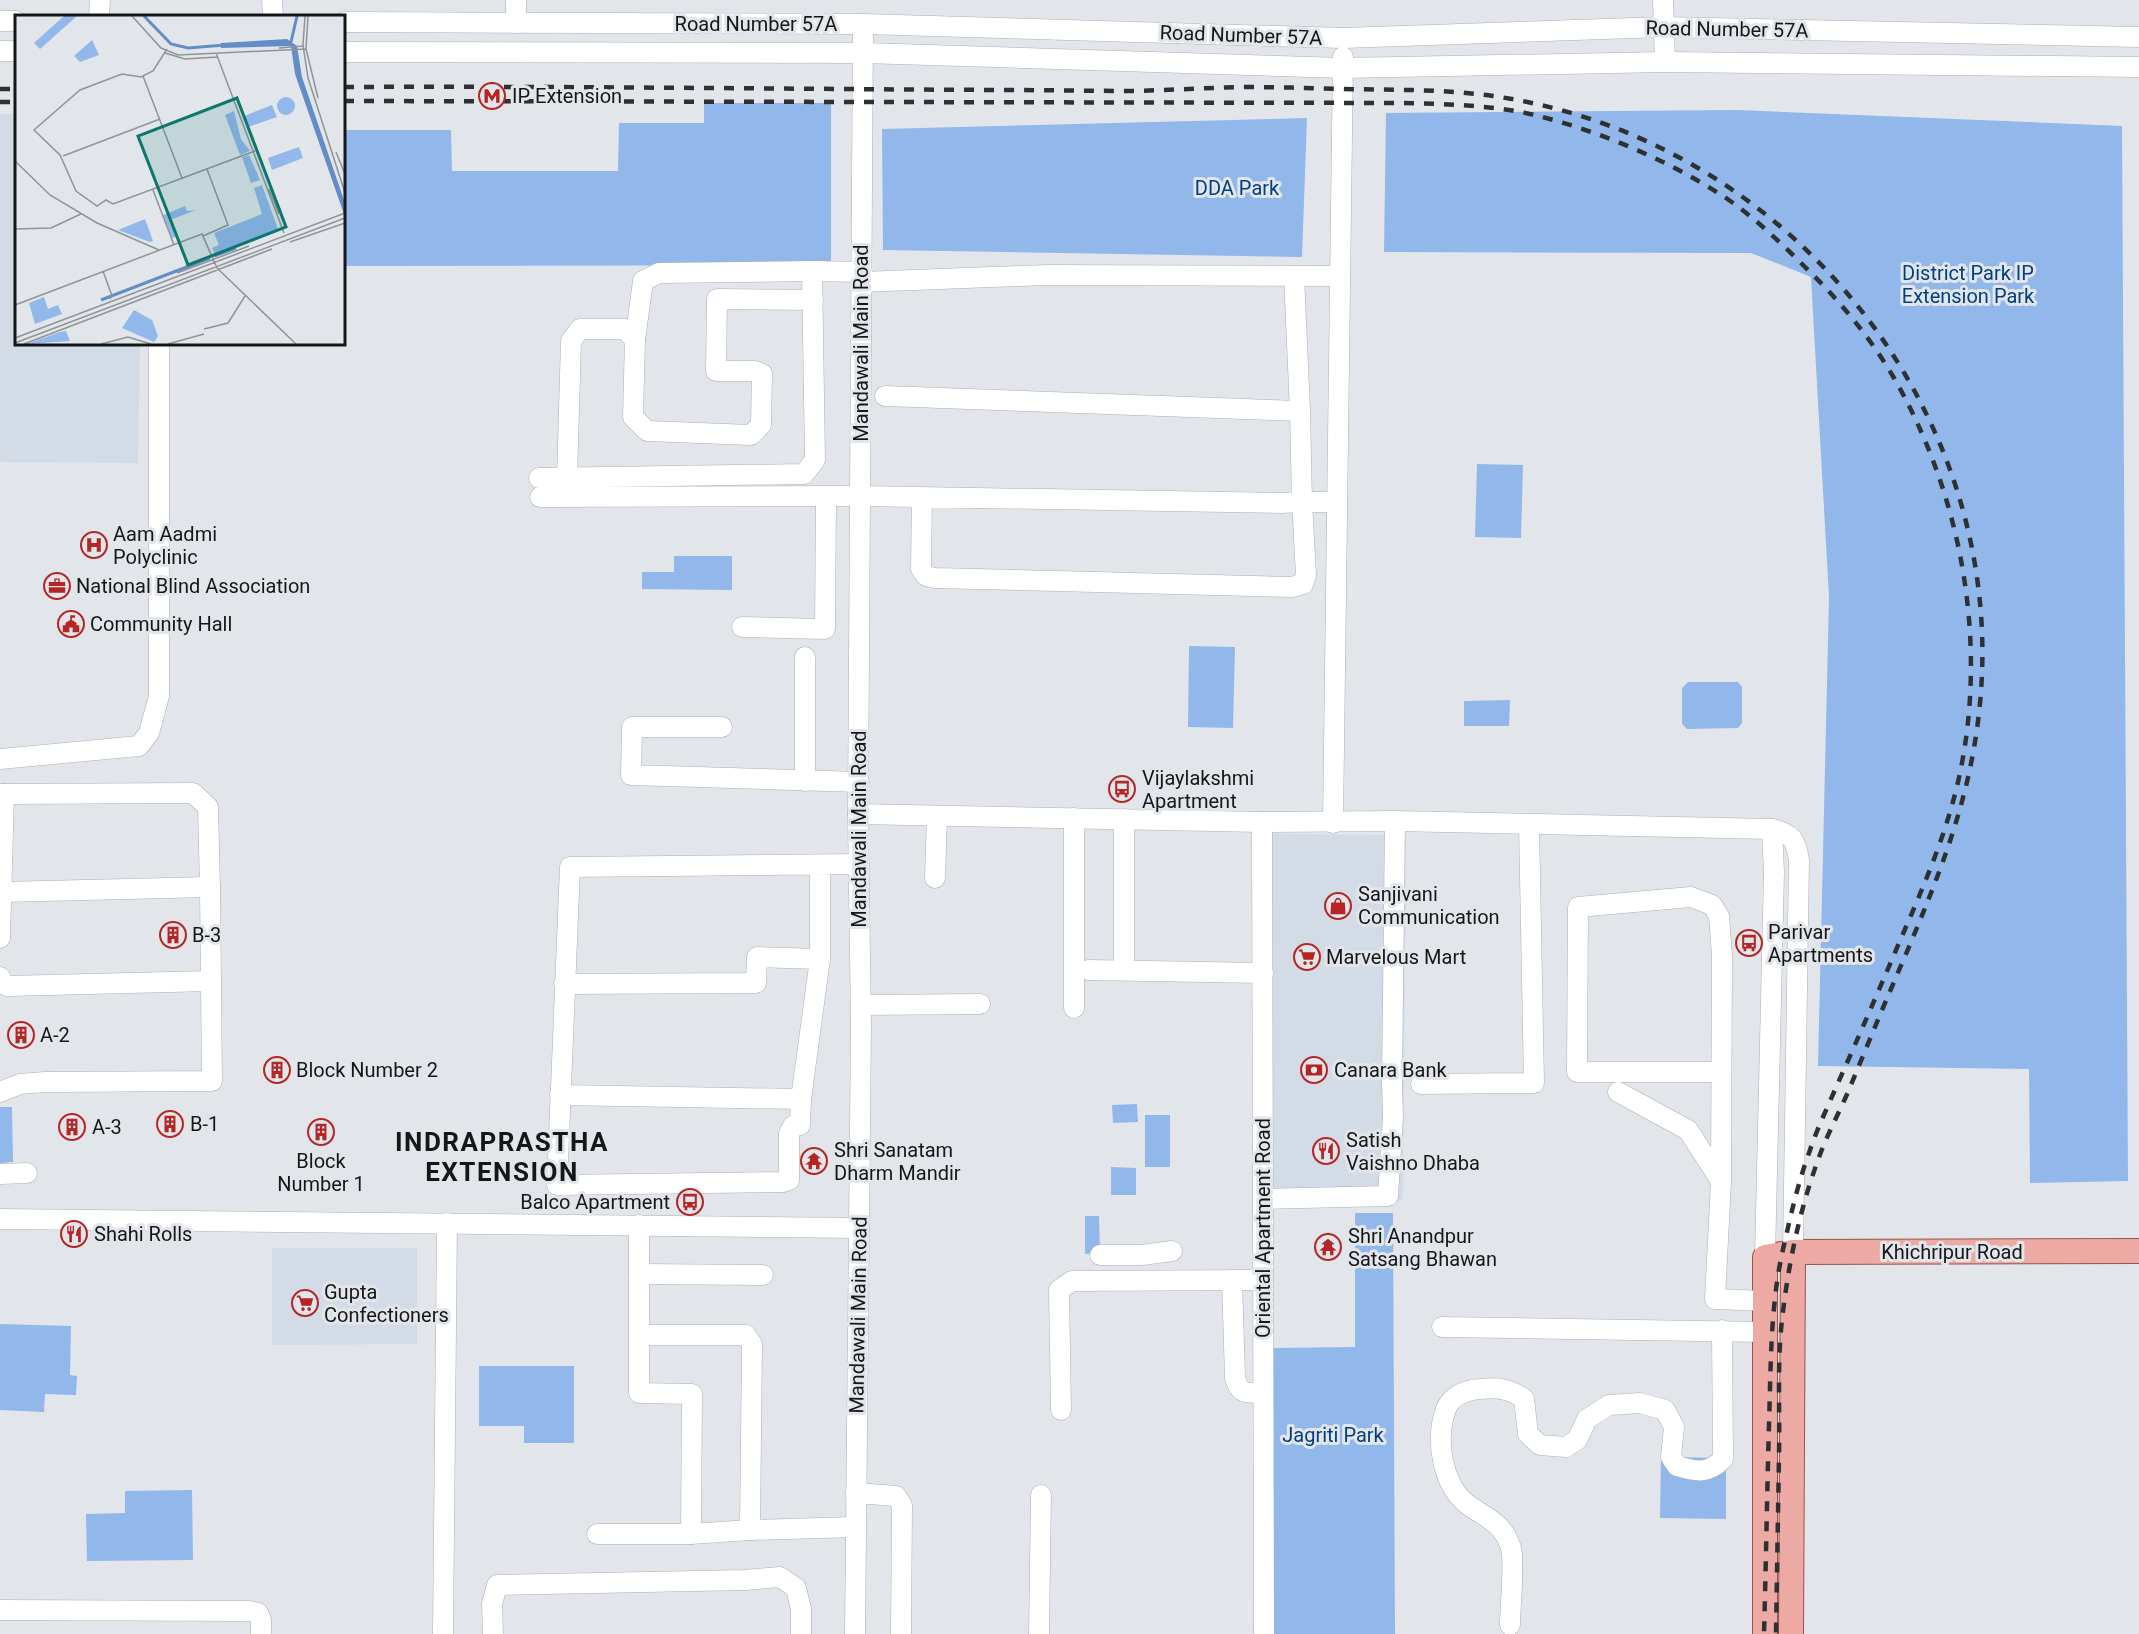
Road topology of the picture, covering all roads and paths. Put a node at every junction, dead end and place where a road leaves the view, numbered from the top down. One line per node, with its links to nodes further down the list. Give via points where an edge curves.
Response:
1 (100, 0): 5 (street)
2 (272, 0): 6 (street)
3 (516, 0): 8 (street)
4 (1663, 0): 10 (street)
5 (99, 15)
6 (273, 15)
7 (345, 22): 8 (street, Road Number 57A)
8 (516, 23): 9 (street, Road Number 57A)
9 (863, 24): 12 (street, Road Number 57A); 14 (street, Mandawali Main Road)
10 (1664, 27): 11 (street, Road Number 57A); 12 (street, Road Number 57A); 15 (street)
11 (2139, 37)
12 (1343, 38): 17 (street)
13 (345, 52): 14 (street, Road Number 57A)
14 (863, 53): 17 (street, Road Number 57A); 21 (street, Mandawali Main Road)
15 (1665, 62): 16 (street, Road Number 57A); 17 (street, Road Number 57A)
16 (2139, 67)
17 (1343, 68): 20 (street)
18 (812, 271): 21 (street); 22 (street); 23 (street, via 659,273 643,281)
19 (1294, 276): 20 (street); 21 (street); 26 (street)
20 (1340, 276): 32 (street)
21 (861, 277): 28 (street, Mandawali Main Road)
22 (813, 300): 23 (street, via 717,299 716,371 762,374 761,424 751,435 647,431 633,417); 27 (street, via 815,460 804,474)
23 (635, 340): 27 (street, via 625,329 580,329 571,341)
24 (159, 345): 36 (street, via 159,696 149,733 139,746)
25 (885, 396): 26 (street)
26 (1300, 411): 31 (street)
27 (567, 478): 29 (street, via 539,487)
28 (860, 496): 29 (street); 30 (street); 38 (street, Mandawali Main Road)
29 (826, 497): 33 (street, via 825,629)
30 (922, 498): 31 (street); 31 (street, via 921,569 926,576 1292,587 1303,584 1306,574)
31 (1302, 502): 32 (street)
32 (1337, 502): 46 (street)
33 (742, 627)
34 (806, 657): 37 (street)
35 (722, 727): 37 (street, via 632,727 630,775)
36 (0, 759)
37 (805, 781): 38 (street)
38 (859, 782): 40 (street, Mandawali Main Road)
39 (2, 794): 52 (street, via 193,793 208,807); 53 (street)
40 (858, 814): 41 (street); 49 (street, Mandawali Main Road)
41 (937, 816): 42 (street); 51 (street)
42 (1074, 818): 43 (street); 64 (street)
43 (1124, 819): 45 (street); 57 (street)
44 (1395, 821): 46 (street); 47 (street); 74 (street, via 1393,1117 1388,1196)
45 (1262, 822): 46 (street); 58 (street, Oriental Apartment Road)
46 (1333, 823)
47 (1529, 824): 48 (street); 66 (street, via 1534,1083)
48 (1772, 829): 81 (street, via 1792,837 1799,860); 83 (street)
49 (859, 864): 50 (street); 63 (street, Mandawali Main Road)
50 (820, 865): 55 (street); 61 (street, via 570,867)
51 (935, 878)
52 (210, 887): 53 (street); 60 (street)
53 (1, 892): 54 (street)
54 (0, 938)
55 (820, 959): 61 (street, via 757,957 756,983); 70 (street)
56 (1088, 970): 57 (street)
57 (1124, 970): 58 (street)
58 (1263, 973): 74 (street, Oriental Apartment Road)
59 (0, 977): 60 (street, via 7,986)
60 (211, 981): 67 (street, via 212,1082 45,1082 20,1084)
61 (564, 984): 69 (street)
62 (980, 1004): 63 (street)
63 (861, 1005): 78 (street, Mandawali Main Road)
64 (1074, 1008)
65 (1721, 1072): 65 (street, via 1722,955 1719,916 1712,905 1691,897 1578,907 1577,1072); 73 (street)
66 (1421, 1084)
67 (0, 1092)
68 (1618, 1092): 73 (street, via 1688,1130)
69 (560, 1095): 70 (street); 70 (street, via 557,1185 789,1180 789,1134 793,1126 800,1125)
70 (801, 1099)
71 (27, 1173): 72 (street)
72 (0, 1174)
73 (1721, 1181): 88 (street, via 1715,1299)
74 (1263, 1199): 86 (street, Oriental Apartment Road)
75 (0, 1219): 76 (street)
76 (447, 1224): 77 (street); 104 (street)
77 (639, 1225): 78 (street); 84 (street)
78 (859, 1228): 95 (street, Mandawali Main Road)
79 (1172, 1251): 82 (street)
80 (2139, 1251): 81 (main road, Khichripur Road)
81 (1793, 1252): 83 (main road, Khichripur Road); 112 (main road)
82 (1100, 1256)
83 (1765, 1257): 88 (main road)
84 (639, 1274): 85 (street); 92 (street)
85 (763, 1275)
86 (1263, 1280): 87 (street); 93 (street, Oriental Apartment Road)
87 (1232, 1281): 93 (street, via 1235,1378 1243,1392); 94 (street, via 1072,1281 1059,1290)
88 (1765, 1301): 91 (main road)
89 (1442, 1327): 90 (street)
90 (1722, 1330): 91 (street); 102 (street, via 1723,1459 1714,1468 1702,1471 1677,1466 1671,1457 1674,1427 1665,1410 1640,1402 1609,1406 1587,1419 1577,1440 1566,1448 1540,1445 1528,1434 1524,1399 1512,1391 1466,1390 1446,1406 1440,1428 1443,1462 1452,1486 1465,1503 1497,1522 1512,1551)
91 (1765, 1332): 111 (main road)
92 (639, 1335): 98 (street, via 746,1335 752,1344); 100 (street, via 639,1393 692,1394)
93 (1263, 1393): 110 (street, Oriental Apartment Road)
94 (1061, 1410)
95 (856, 1493): 97 (street, Mandawali Main Road); 108 (street, via 896,1496 902,1505)
96 (1041, 1495): 109 (street)
97 (855, 1527): 98 (street); 107 (street, Mandawali Main Road)
98 (750, 1530): 100 (street)
99 (597, 1534): 100 (street)
100 (691, 1534)
101 (0, 1610): 103 (street, via 249,1611 258,1613)
102 (1510, 1625)
103 (261, 1634)
104 (443, 1634)
105 (493, 1634): 106 (street, via 496,1585 780,1577 796,1588)
106 (801, 1634)
107 (855, 1634)
108 (901, 1634)
109 (1039, 1634)
110 (1264, 1634)
111 (1765, 1634)
112 (1791, 1634)

